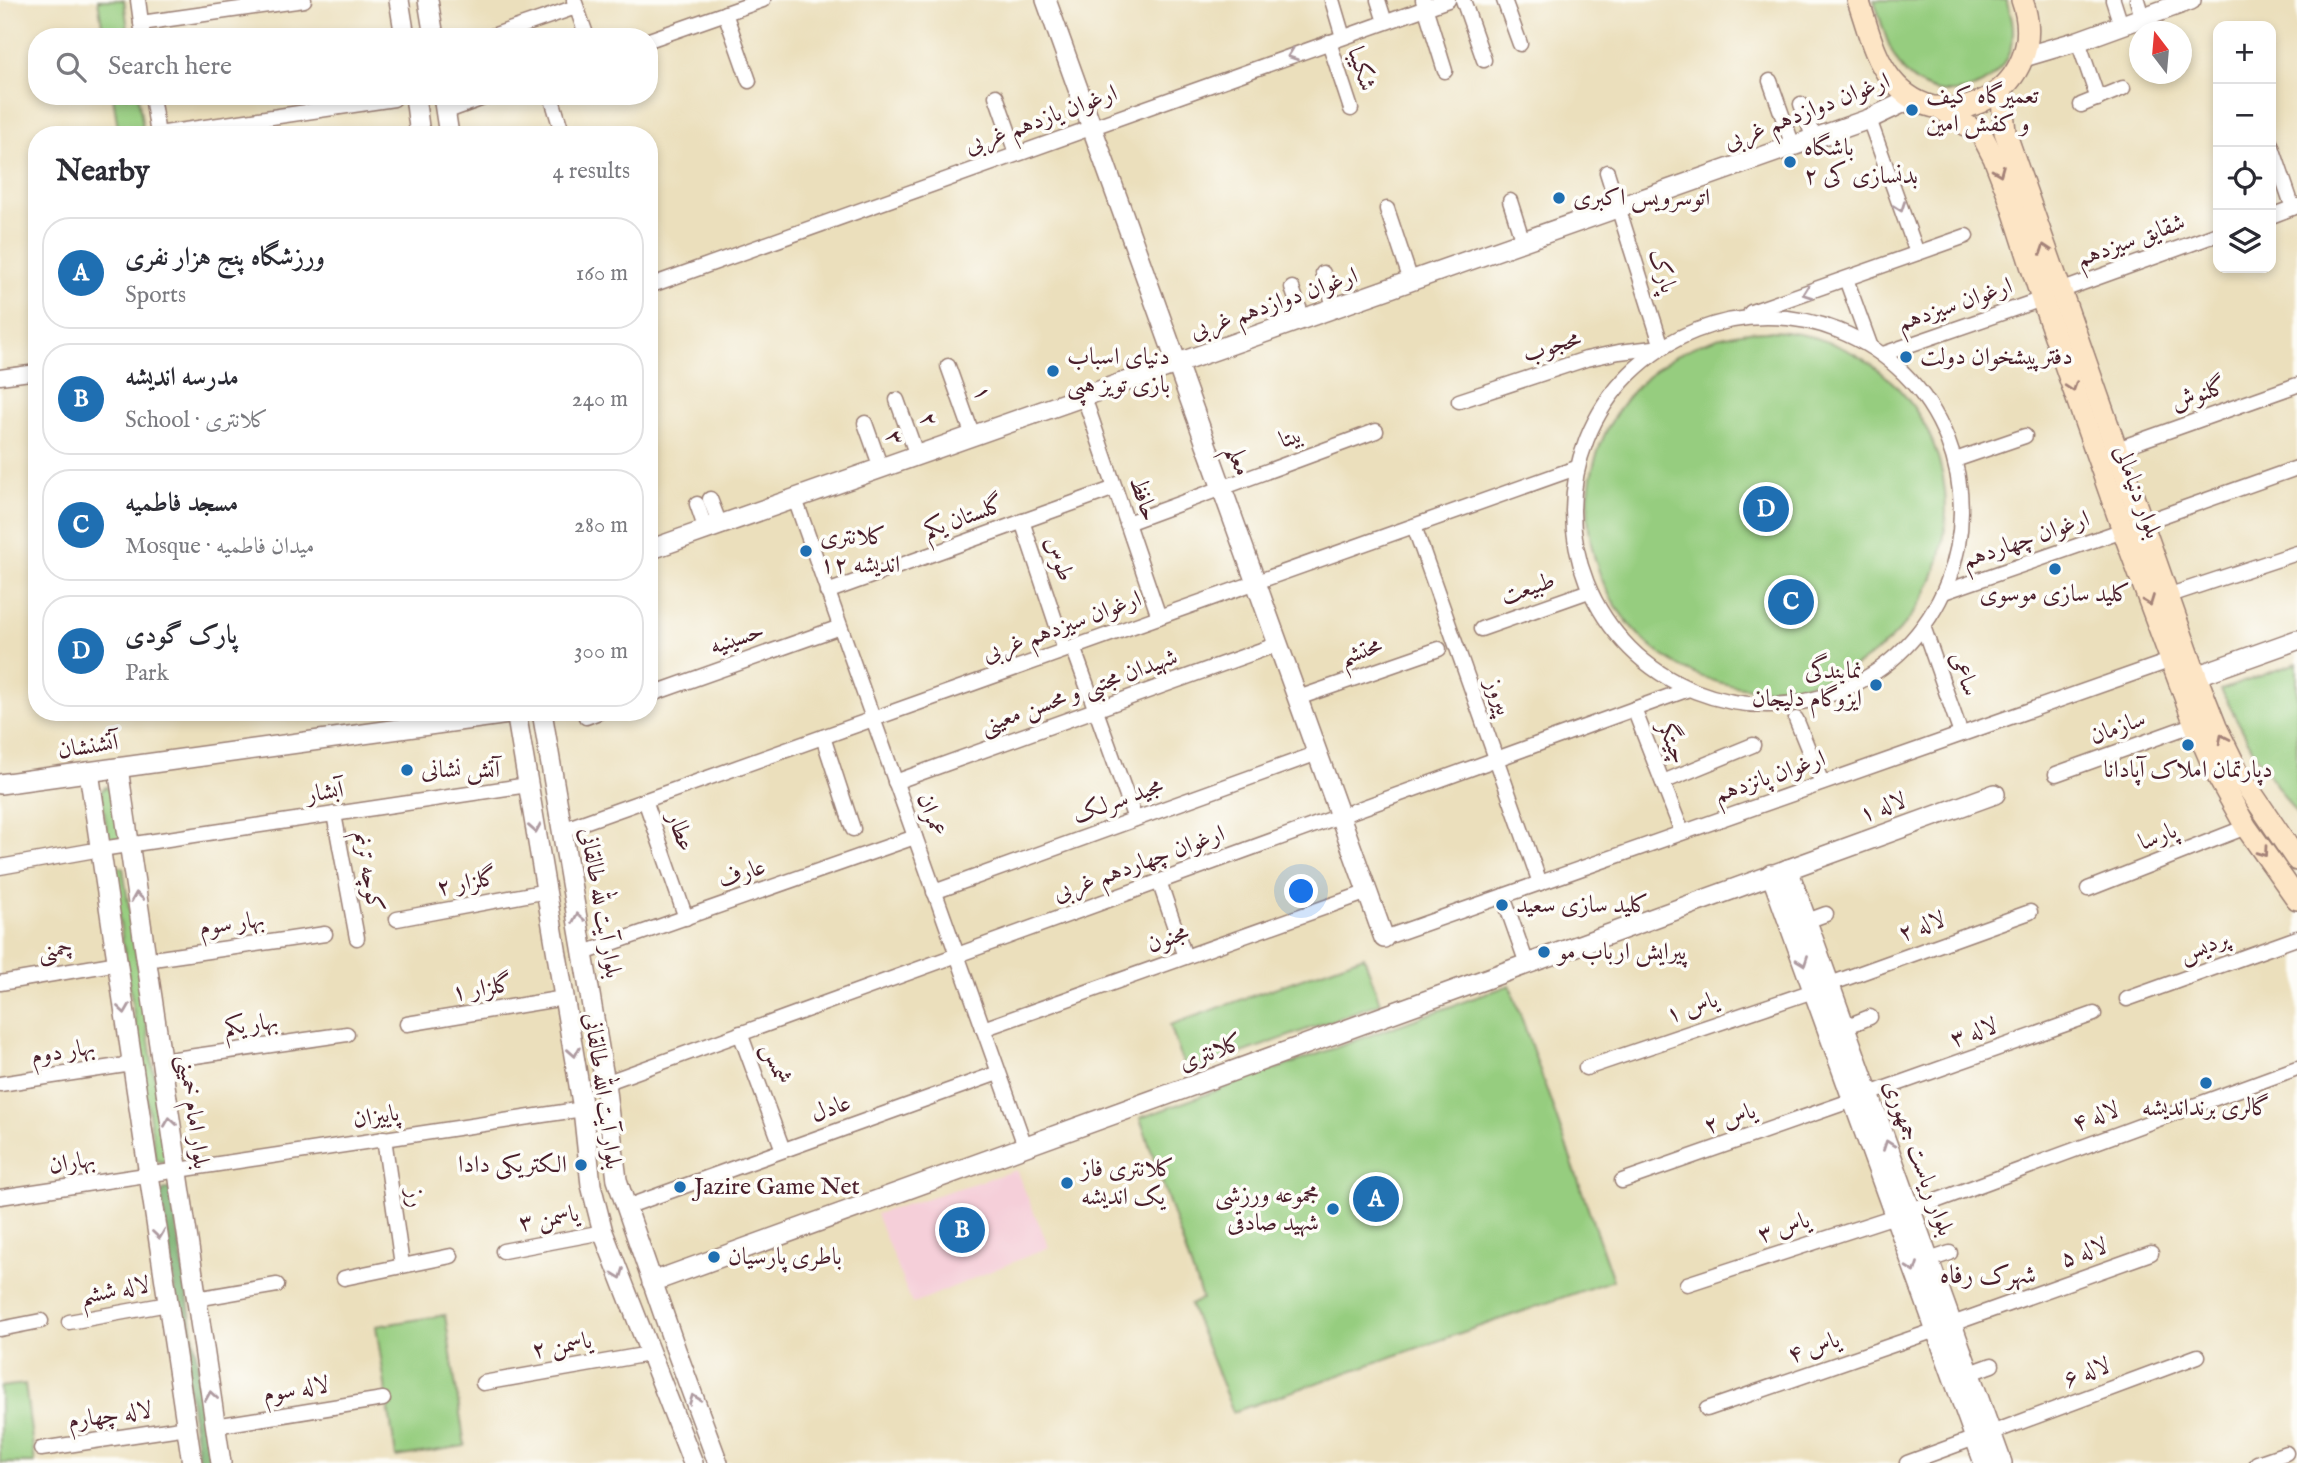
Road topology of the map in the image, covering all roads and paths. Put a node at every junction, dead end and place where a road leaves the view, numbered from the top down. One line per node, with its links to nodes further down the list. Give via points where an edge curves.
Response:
1 (138, 0): 22 (street)
2 (304, 0): 23 (street)
3 (399, 0): 24 (street)
4 (428, 0): 25 (street)
5 (763, 0): 19 (street)
6 (1046, 0): 58 (street, معلم)
7 (1332, 0): 29 (street)
8 (1378, 0): 20 (street)
9 (1448, 0): 17 (street, ارغوان یازدهم غربی)
10 (1463, 0): 34 (street)
11 (1504, 0): 32 (street)
12 (1858, 0): 41 (main road, via 1885,70)
13 (2022, 0): 33 (main road, via 2029,31)
14 (2113, 0): 21 (street)
15 (2191, 0): 18 (street)
16 (575, 3): 26 (street); 27 (street)
17 (1424, 4): 20 (street, ارغوان یازدهم غربی); 35 (street)
18 (2140, 9): 21 (street)
19 (725, 13): 28 (street); 36 (street)
20 (1385, 22): 29 (street, ارغوان یازدهم غربی)
21 (2120, 25): 30 (street)
22 (142, 28)
23 (153, 28)
24 (404, 28)
25 (433, 28)
26 (512, 28)
27 (584, 28)
28 (658, 37)
29 (1343, 37): 31 (street, ارغوان یازدهم غربی)
30 (2078, 41): 33 (street); 42 (street)
31 (1329, 42): 51 (street, شکیبا); 58 (street, ارغوان یازدهم غربی, one-way to 58)
32 (1520, 44)
33 (2024, 57): 39 (main road)
34 (1484, 60)
35 (1445, 71)
36 (749, 81)
37 (1770, 81): 60 (street)
38 (2123, 88): 42 (street)
39 (2001, 90): 50 (main road, via 1965,107); 78 (main road, بلوار دنیامالی, one-way to 39, via 2005,132)
40 (996, 96): 62 (street)
41 (1913, 98): 50 (main road); 52 (street, ارغوان دوازدهم غربی)
42 (2098, 99): 49 (street)
43 (1801, 104): 59 (street)
44 (153, 105): 53 (street)
45 (355, 105): 54 (street)
46 (416, 105): 55 (street)
47 (444, 105): 56 (street)
48 (554, 105): 57 (street)
49 (2081, 106)
50 (1938, 107): 78 (main road, بلوار دنیامالی, one-way to 78, via 1982,135)
51 (1351, 109)
52 (1869, 119): 59 (street, ارغوان دوازدهم غربی); 72 (street, one-way to 72)
53 (157, 126)
54 (217, 126)
55 (419, 126)
56 (448, 126)
57 (560, 126)
58 (1091, 126): 62 (street, ارغوان یازدهم غربی); 85 (street, معلم)
59 (1814, 139): 60 (street, ارغوان دوازدهم غربی)
60 (1793, 146): 66 (street, ارغوان دوازدهم غربی)
61 (2272, 147): 65 (street)
62 (1016, 153): 76 (street, ارغوان یازدهم غربی)
63 (1607, 172): 66 (street, پارک)
64 (1510, 201): 71 (street)
65 (2295, 207): 68 (street)
66 (1618, 208): 71 (street, ارغوان دوازدهم غربی); 83 (street, پارک)
67 (1387, 209): 75 (street)
68 (2276, 214)
69 (1966, 236): 72 (street)
70 (2213, 236): 78 (street, شقایق سیزدهم)
71 (1523, 242): 75 (street, ارغوان دوازدهم غربی)
72 (1917, 253): 74 (street)
73 (1323, 273): 79 (street)
74 (1846, 279): 81 (street, one-way to 81); 82 (street)
75 (1411, 281): 79 (street, ارغوان دوازدهم غربی)
76 (658, 282)
77 (1292, 288): 80 (street)
78 (2051, 295): 84 (street, ارغوان سیزدهم); 97 (main road, بلوار دنیامالی); 110 (main road, بلوار دنیامالی, one-way to 110)
79 (1335, 308): 80 (street, ارغوان دوازدهم غربی)
80 (1303, 319): 85 (street, ارغوان دوازدهم غربی)
81 (1730, 320): 82 (street, via 1766,316 1802,320 1837,329); 83 (street, via 1694,330)
82 (1870, 345): 84 (street)
83 (1662, 347): 92 (street, محجوب, via 1586,359); 101 (street, via 1632,370 1607,399 1588,432)
84 (1883, 355): 99 (street, via 1928,401)
85 (1177, 364): 90 (street, ارغوان دوازدهم غربی); 104 (street, معلم)
86 (948, 366): 95 (street, ۱)
87 (28, 373): 88 (street)
88 (0, 377)
89 (2297, 385): 97 (street, گلنوش)
90 (1084, 397): 95 (street, ارغوان دوازدهم غربی); 103 (street, حافظ)
91 (897, 400): 98 (street, ۲)
92 (1458, 401)
93 (865, 422): 100 (street, ۳)
94 (1376, 431): 104 (street, بیتا)
95 (973, 436): 98 (street, ارغوان دوازدهم غربی)
96 (2025, 436): 99 (street)
97 (2117, 449): 110 (main road, بلوار دنیامالی)
98 (917, 456): 100 (street, ارغوان دوازدهم غربی)
99 (1955, 460): 117 (street, via 1961,527)
100 (881, 468): 105 (street, ارغوان دوازدهم غربی)
101 (1576, 468): 109 (street, ارغوان سیزدهم غربی); 115 (street, via 1572,531)
102 (2297, 468): 110 (street, ارغوان چهاردهم)
103 (1115, 488): 107 (street, گلستان یکم); 108 (street, حافظ)
104 (1222, 488): 108 (street, بیتا); 114 (street, معلم)
105 (794, 499): 111 (street, ارغوان دوازدهم غربی); 116 (street, عمران)
106 (704, 502): 111 (street)
107 (1022, 522): 116 (street, گلستان یکم); 125 (street, طوس)
108 (1127, 523): 119 (street, حافظ)
109 (1414, 526): 114 (street, ارغوان سیزدهم غربی); 146 (street, پیروز)
110 (2132, 527): 117 (street, ارغوان چهاردهم); 118 (main road, بلوار دنیامالی); 127 (main road, بلوار دنیامالی, one-way to 127)
111 (713, 528): 112 (street, ارغوان دوازدهم غربی)
112 (658, 547)
113 (2297, 553): 118 (street)
114 (1256, 582): 119 (street, ارغوان سیزدهم غربی); 124 (street, معلم)
115 (1589, 591): 121 (street, طبیعت); 129 (street, via 1606,622 1630,650)
116 (828, 592): 120 (street, عمران)
117 (1944, 592): 122 (street)
118 (2168, 596): 128 (main road, بلوار دنیامالی)
119 (1159, 617): 125 (street, ارغوان سیزدهم غربی)
120 (840, 627): 130 (street, حسینیه); 134 (street, عمران)
121 (1481, 629)
122 (1924, 629): 129 (street, via 1877,671 1822,697 1758,705); 140 (street, ساعی)
123 (2297, 640): 128 (street)
124 (1278, 644): 131 (street, معلم); 133 (street, شهیدان مجتبی و محسن معینی)
125 (1069, 649): 133 (street, طوس); 134 (street, ارغوان سیزدهم غربی)
126 (1439, 649): 131 (street, محتشم)
127 (2172, 660): 139 (main road, بلوار دنیامالی); 140 (street, ارغوان پانزدهم)
128 (2196, 676): 167 (main road, بلوار دنیامالی, one-way to 128, via 2240,776)
129 (1689, 689): 132 (street, ارغوان چهاردهم غربی)
130 (658, 692)
131 (1298, 698): 144 (street, معلم)
132 (1634, 709): 146 (street, ارغوان چهاردهم غربی); 151 (street, چیتگر)
133 (1095, 710): 150 (street, شهیدان مجتبی و محسن معینی); 159 (street, طوس)
134 (873, 719): 141 (street, ارغوان سیزدهم غربی); 150 (street, عمران)
135 (1796, 719): 152 (street)
136 (452, 721): 147 (street, آتشنشان)
137 (517, 721): 145 (street, بلوار آیت الله طالقانی)
138 (544, 721): 143 (street, بلوار آیت لله طالقانی)
139 (2195, 724): 149 (street, سازمان); 160 (main road, بلوار دنیامالی)
140 (1961, 734): 152 (street, ارغوان پانزدهم)
141 (823, 737): 156 (street, ارغوان سیزدهم غربی); 161 (street)
142 (1753, 745): 151 (street)
143 (549, 752): 145 (street); 162 (street, بلوار آیت لله طالقانی)
144 (1318, 753): 158 (street, معلم); 159 (street, مجید سرلک)
145 (523, 757): 154 (street, بلوار آیت الله طالقانی)
146 (1496, 759): 158 (street, ارغوان چهاردهم غربی); 171 (street, پیروز)
147 (118, 768): 148 (street, آتشنشان); 165 (street, بلوار امام خمینی)
148 (89, 772): 153 (street, آتشنشان); 166 (street, بلوار امام خمینی)
149 (2056, 774)
150 (895, 782): 164 (street, عمران)
151 (1663, 782): 163 (street, چیتگر)
152 (1822, 783): 163 (street, ارغوان پانزدهم)
153 (0, 784)
154 (528, 785): 157 (street, آبشار); 173 (street, بلوار آیت الله طالقانی, one-way to 173)
155 (1995, 794): 169 (street, لاله ۱)
156 (645, 800): 162 (street, ارغوان سیزدهم غربی); 180 (street, عطار)
157 (334, 814): 165 (street, آبشار); 184 (street, کوچه ترنم)
158 (1340, 816): 170 (street, ارغوان چهاردهم غربی); 175 (street, معلم)
159 (1135, 819): 174 (street, مجید سرلک)
160 (2246, 827): 172 (street, پارسا); 177 (main road, بلوار دنیامالی, one-way to 177)
161 (853, 829)
162 (562, 830): 187 (street, بلوار آیت لله طالقانی, one-way to 162)
163 (1682, 832): 171 (street, ارغوان پانزدهم)
164 (915, 837): 174 (street, عمران); 180 (street, عارف)
165 (129, 845): 166 (street, آبشار); 190 (street, بلوار امام خمینی, one-way to 165)
166 (101, 849): 168 (street, آبشار); 191 (street, بلوار امام خمینی)
167 (2297, 860)
168 (0, 867)
169 (1779, 872): 182 (street, بلوار ریاست جمهوری); 192 (street, کلانتری)
170 (1159, 881): 188 (street, ارغوان چهاردهم غربی); 189 (street)
171 (1540, 883): 176 (street, ارغوان پانزدهم)
172 (2088, 889)
173 (547, 891): 181 (street, گلزار ۲); 195 (street, بلوار آیت الله طالقانی)
174 (934, 892): 188 (street, عمران)
175 (1368, 892): 185 (street, معلم); 189 (street, مجنون)
176 (1503, 896): 185 (street, ارغوان پانزدهم); 192 (street)
177 (2297, 899)
178 (2030, 912): 194 (street, لاله ۲)
179 (1826, 914): 182 (street)
180 (686, 918): 187 (street, عارف)
181 (397, 919)
182 (1795, 926): 194 (street, بلوار ریاست جمهوری)
183 (325, 934): 190 (street, بهار سوم)
184 (357, 937)
185 (1384, 938)
186 (2297, 938): 196 (street, پردیس)
187 (584, 953): 209 (street, بلوار آیت لله طالقانی)
188 (957, 955): 201 (street, عمران); 202 (street, ارغوان چهاردهم غربی)
189 (1185, 957): 201 (street, مجنون)
190 (146, 960): 204 (street, بلوار امام خمینی)
191 (118, 963): 193 (street, چمنی); 205 (street, بلوار امام خمینی, one-way to 205)
192 (1527, 964): 214 (street, کلانتری)
193 (0, 983)
194 (1821, 987): 200 (street, بلوار ریاست جمهوری); 206 (street, یاس ۱); 211 (street, بلوار ریاست جمهوری)
195 (564, 998): 199 (street, گلزار ۱); 212 (street, بلوار آیت الله طالقانی, one-way to 212)
196 (2127, 999)
197 (2094, 1014): 211 (street, لاله ۳)
198 (1870, 1017): 200 (street)
199 (407, 1024)
200 (1845, 1027): 211 (street, بلوار ریاست جمهوری)
201 (983, 1029): 208 (street, عمران)
202 (740, 1033): 209 (street, ارغوان چهاردهم غربی); 215 (street, شمس)
203 (347, 1034): 204 (street, بهار یکم)
204 (161, 1061): 216 (street, بلوار امام خمینی, one-way to 204)
205 (132, 1064): 210 (street, بهار دوم); 217 (street, بلوار امام خمینی)
206 (1586, 1068)
207 (2297, 1068): 220 (street, لاله ۴)
208 (998, 1073): 214 (street, عمران); 215 (street, عادل)
209 (605, 1083): 221 (street, بلوار آیت لله طالقانی, via 617,1180)
210 (0, 1084)
211 (1861, 1097): 218 (street, یاس ۲); 220 (street, بلوار ریاست جمهوری)
212 (583, 1109): 213 (street, پاییزان); 222 (street, بلوار آیت الله طالقانی, via 591,1185)
213 (384, 1138): 216 (street, پاییزان); 229 (street, رز)
214 (1025, 1146): 231 (street, کلانتری)
215 (783, 1150): 221 (street, عادل)
216 (177, 1171): 217 (street, پاییزان); 234 (street, بلوار امام خمینی)
217 (150, 1175): 219 (street, بهاران); 235 (street, بلوار امام خمینی, one-way to 235)
218 (1622, 1181)
219 (0, 1197)
220 (1900, 1204): 223 (street, بلوار ریاست جمهوری); 232 (street, یاس ۳)
221 (626, 1207): 231 (street, بلوار آیت لله طالقانی)
222 (603, 1233): 224 (street, یاسمن ۳); 240 (street, بلوار آیت الله طالقانی, one-way to 240)
223 (1912, 1238): 228 (street, بلوار ریاست جمهوری); 238 (street, بلوار ریاست جمهوری, one-way to 238)
224 (503, 1251)
225 (1950, 1253): 228 (street)
226 (2151, 1253): 238 (street, لاله ۵)
227 (451, 1256): 229 (street)
228 (1929, 1260): 238 (street, بلوار ریاست جمهوری)
229 (402, 1265): 230 (street)
230 (344, 1278)
231 (652, 1282): 255 (street, بلوار آیت لله طالقانی, one-way to 231)
232 (1687, 1284)
233 (277, 1285): 234 (street)
234 (196, 1299): 247 (street, بلوار امام خمینی, one-way to 234)
235 (168, 1304): 237 (street, لاله ششم); 248 (street, بلوار امام خمینی)
236 (41, 1321): 239 (street)
237 (69, 1322)
238 (1944, 1327): 243 (street, بلوار ریاست جمهوری); 246 (street, یاس ۴); 249 (street, بلوار ریاست جمهوری)
239 (0, 1329)
240 (649, 1354): 244 (street, یاسمن ۲); 254 (street, بلوار آیت الله طالقانی)
241 (2198, 1356): 249 (street, لاله ۶)
242 (1992, 1365): 243 (street)
243 (1970, 1373): 249 (street, بلوار ریاست جمهوری)
244 (483, 1383)
245 (383, 1399): 247 (street, لاله سوم)
246 (1707, 1409)
247 (215, 1426): 253 (street, بلوار امام خمینی)
248 (187, 1427): 250 (street, لاله چهارم); 252 (street, بلوار امام خمینی)
249 (1983, 1435): 256 (street, لاله ۶); 257 (street, بلوار ریاست جمهوری); 258 (street, بلوار ریاست جمهوری)
250 (41, 1449)
251 (2286, 1453): 259 (street)
252 (192, 1463)
253 (221, 1463)
254 (693, 1463)
255 (718, 1463)
256 (1907, 1463)
257 (1984, 1463)
258 (2003, 1463)
259 (2257, 1463)

